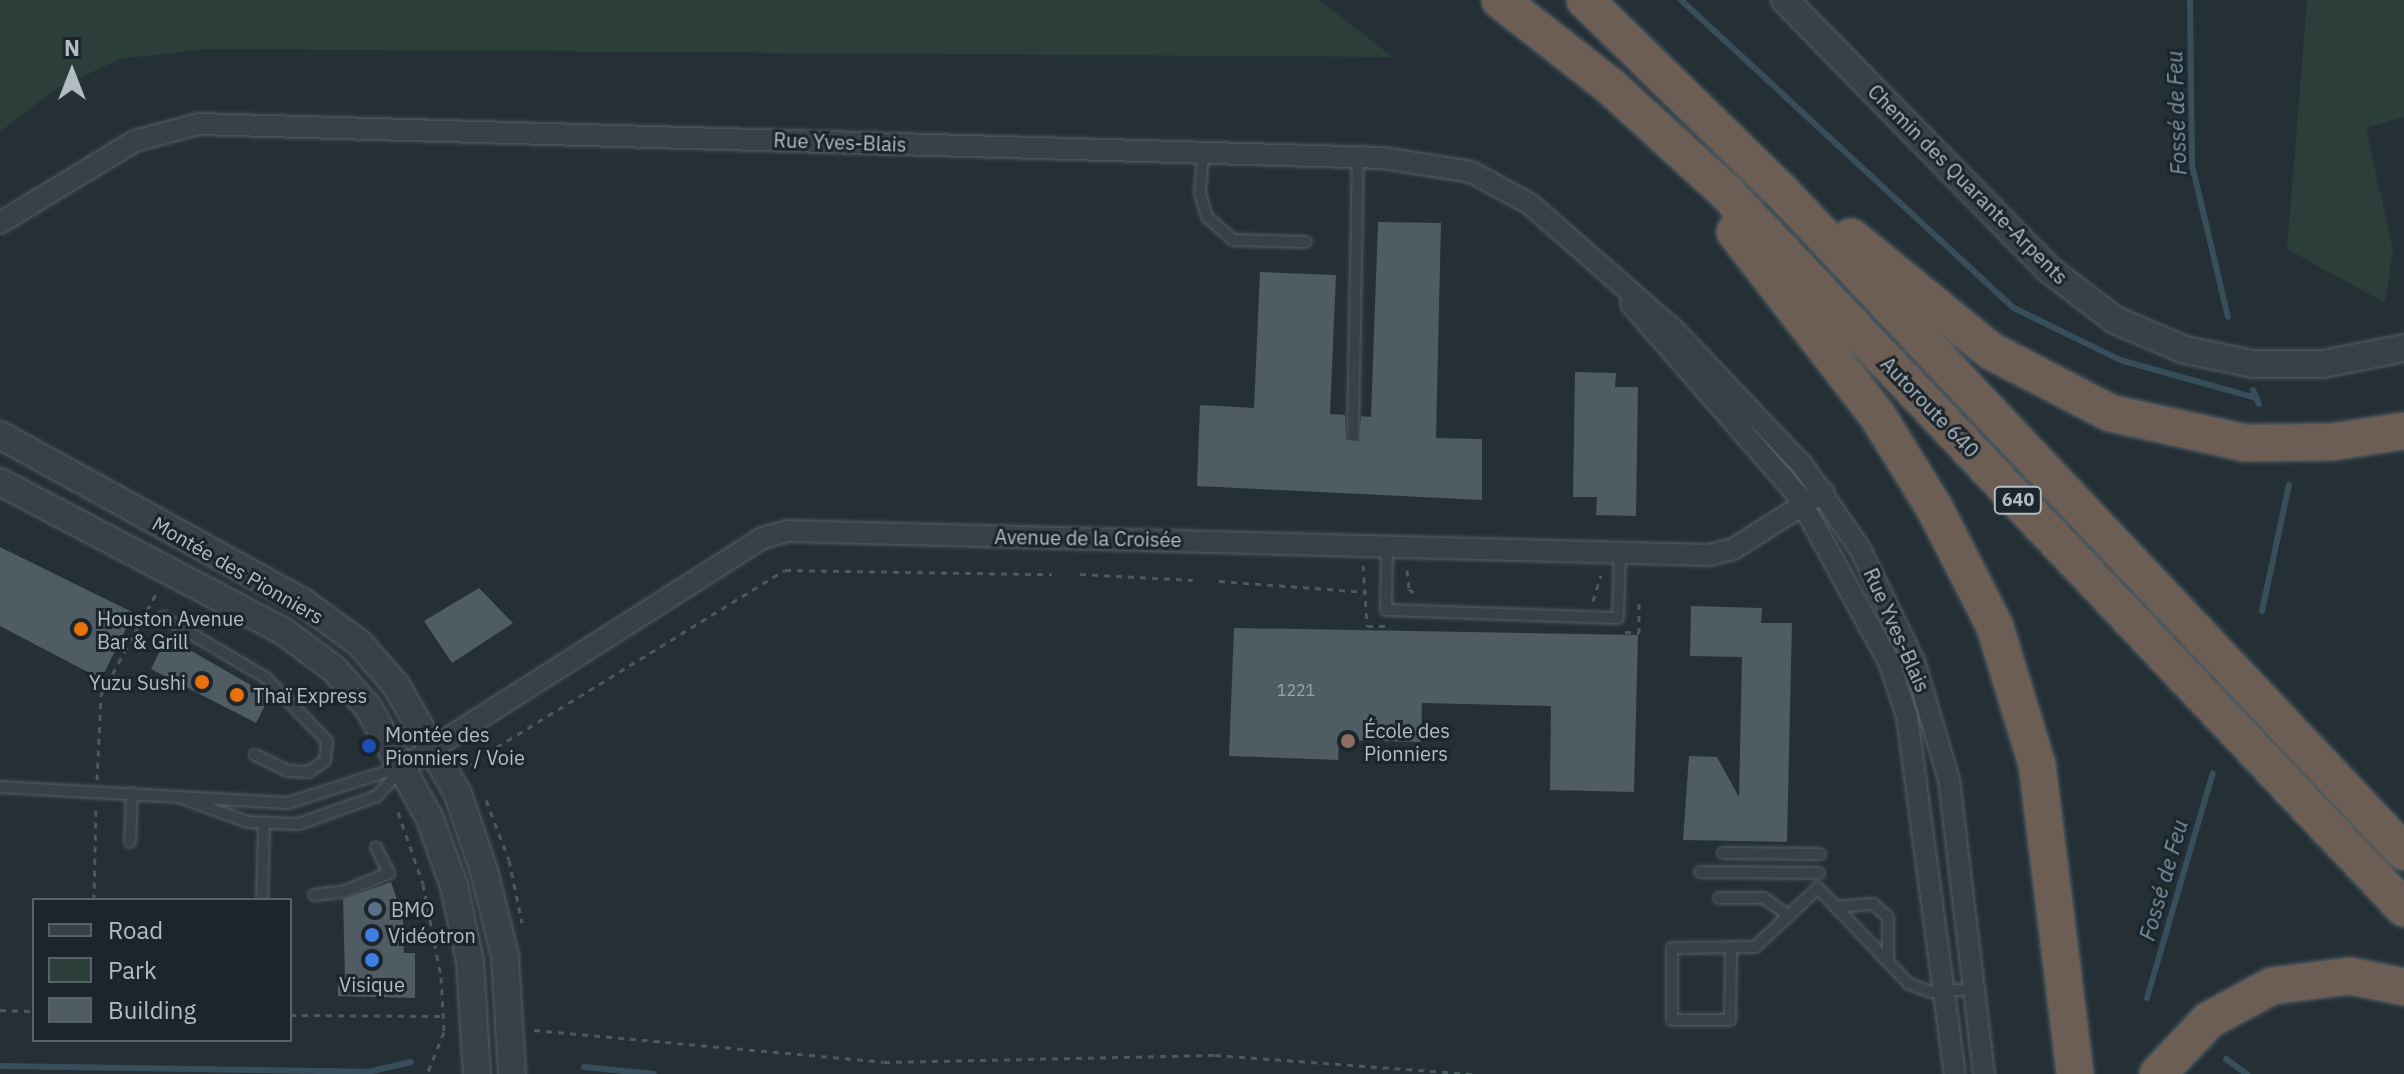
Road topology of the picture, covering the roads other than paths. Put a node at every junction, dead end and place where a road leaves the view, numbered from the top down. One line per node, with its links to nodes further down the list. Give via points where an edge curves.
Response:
1 (1500, 0): 4 (highway, Autoroute 640 / 640)
2 (1585, 0): 5 (highway, Autoroute 640 / 640)
3 (1785, 0): 13 (street, Chemin des Quarante-Arpents, via 2047,268 2115,320 2185,350 2253,364 2323,364)
4 (1634, 107): 43 (highway, Autoroute 640 / 640, via 1755,222); 54 (highway, via 1877,415 1935,509 1995,627 2037,764)
5 (1721, 130): 14 (highway, via 1972,337 2085,403 2158,428 2245,443 2332,442); 34 (highway, Autoroute 640 / 640)
6 (1203, 152): 7 (street, Rue Yves-Blais); 8 (street, Rue Yves-Blais, via 218,123 151,134); 11 (lane, via 1207,217 1233,240)
7 (1358, 157): 12 (street, Rue Yves-Blais, via 1443,164 1497,183 1549,220); 16 (lane)
8 (43, 194): 9 (street, Rue Yves-Blais); 10 (street, Rue Yves-Blais)
9 (0, 208)
10 (0, 223)
11 (1306, 242)
12 (1614, 282): 18 (street, Rue Yves-Blais, via 1673,329); 19 (street, Rue Yves-Blais, via 1673,359)
13 (2404, 348)
14 (2404, 431)
15 (0, 435): 25 (street, Montée des Pionniers, via 303,602 359,643 396,685)
16 (1353, 436)
17 (0, 482): 27 (street, Montée des Pionniers, via 283,631 334,669 368,707)
18 (1823, 492): 19 (street, Avenue de la Croisée); 23 (street, Rue Yves-Blais, via 1883,592)
19 (1804, 505): 21 (street, Avenue de la Croisée, via 1721,553); 24 (street, Rue Yves-Blais, via 1871,623)
20 (1387, 545): 21 (street, Avenue de la Croisée); 21 (lane, via 1386,610 1618,618); 25 (street, Avenue de la Croisée, via 811,531 762,538)
21 (1620, 554)
22 (163, 617): 26 (lane, via 266,678 327,741 325,761 308,772 288,771)
23 (1931, 711): 24 (lane); 48 (street, Rue Yves-Blais, via 1949,780)
24 (1907, 716): 49 (street, Rue Yves-Blais)
25 (434, 746): 27 (street, Avenue de la Croisée); 51 (street, Montée des Pionniers, via 463,805 505,956)
26 (255, 755)
27 (403, 767): 30 (lane, via 288,803); 31 (lane, via 377,796 334,815 299,824); 50 (street, Montée des Pionniers, via 454,886 470,961)
28 (0, 787): 29 (lane)
29 (132, 793): 30 (lane); 32 (lane)
30 (170, 794): 31 (lane)
31 (264, 822): 40 (lane)
32 (130, 842)
33 (376, 847): 39 (lane, via 389,873)
34 (2404, 852)
35 (1723, 853): 36 (lane)
36 (1820, 854)
37 (1700, 872): 38 (lane)
38 (1819, 873)
39 (314, 895)
40 (262, 898)
41 (1719, 898): 44 (lane, via 1764,898)
42 (1835, 907): 44 (lane, via 1818,888); 46 (lane); 46 (lane, via 1873,904 1888,917)
43 (2404, 908)
44 (1789, 916): 45 (lane, via 1755,947)
45 (1731, 949): 45 (lane, via 1672,948 1672,1020 1730,1020)
46 (1888, 958): 49 (lane, via 1909,984)
47 (2404, 987): 55 (highway, via 2335,976 2259,990 2209,1020)
48 (1974, 989): 49 (lane); 53 (street, Rue Yves-Blais)
49 (1945, 992): 52 (street, Rue Yves-Blais)
50 (477, 1074)
51 (512, 1074)
52 (1955, 1074)
53 (1984, 1074)
54 (2075, 1074)
55 (2158, 1074)

